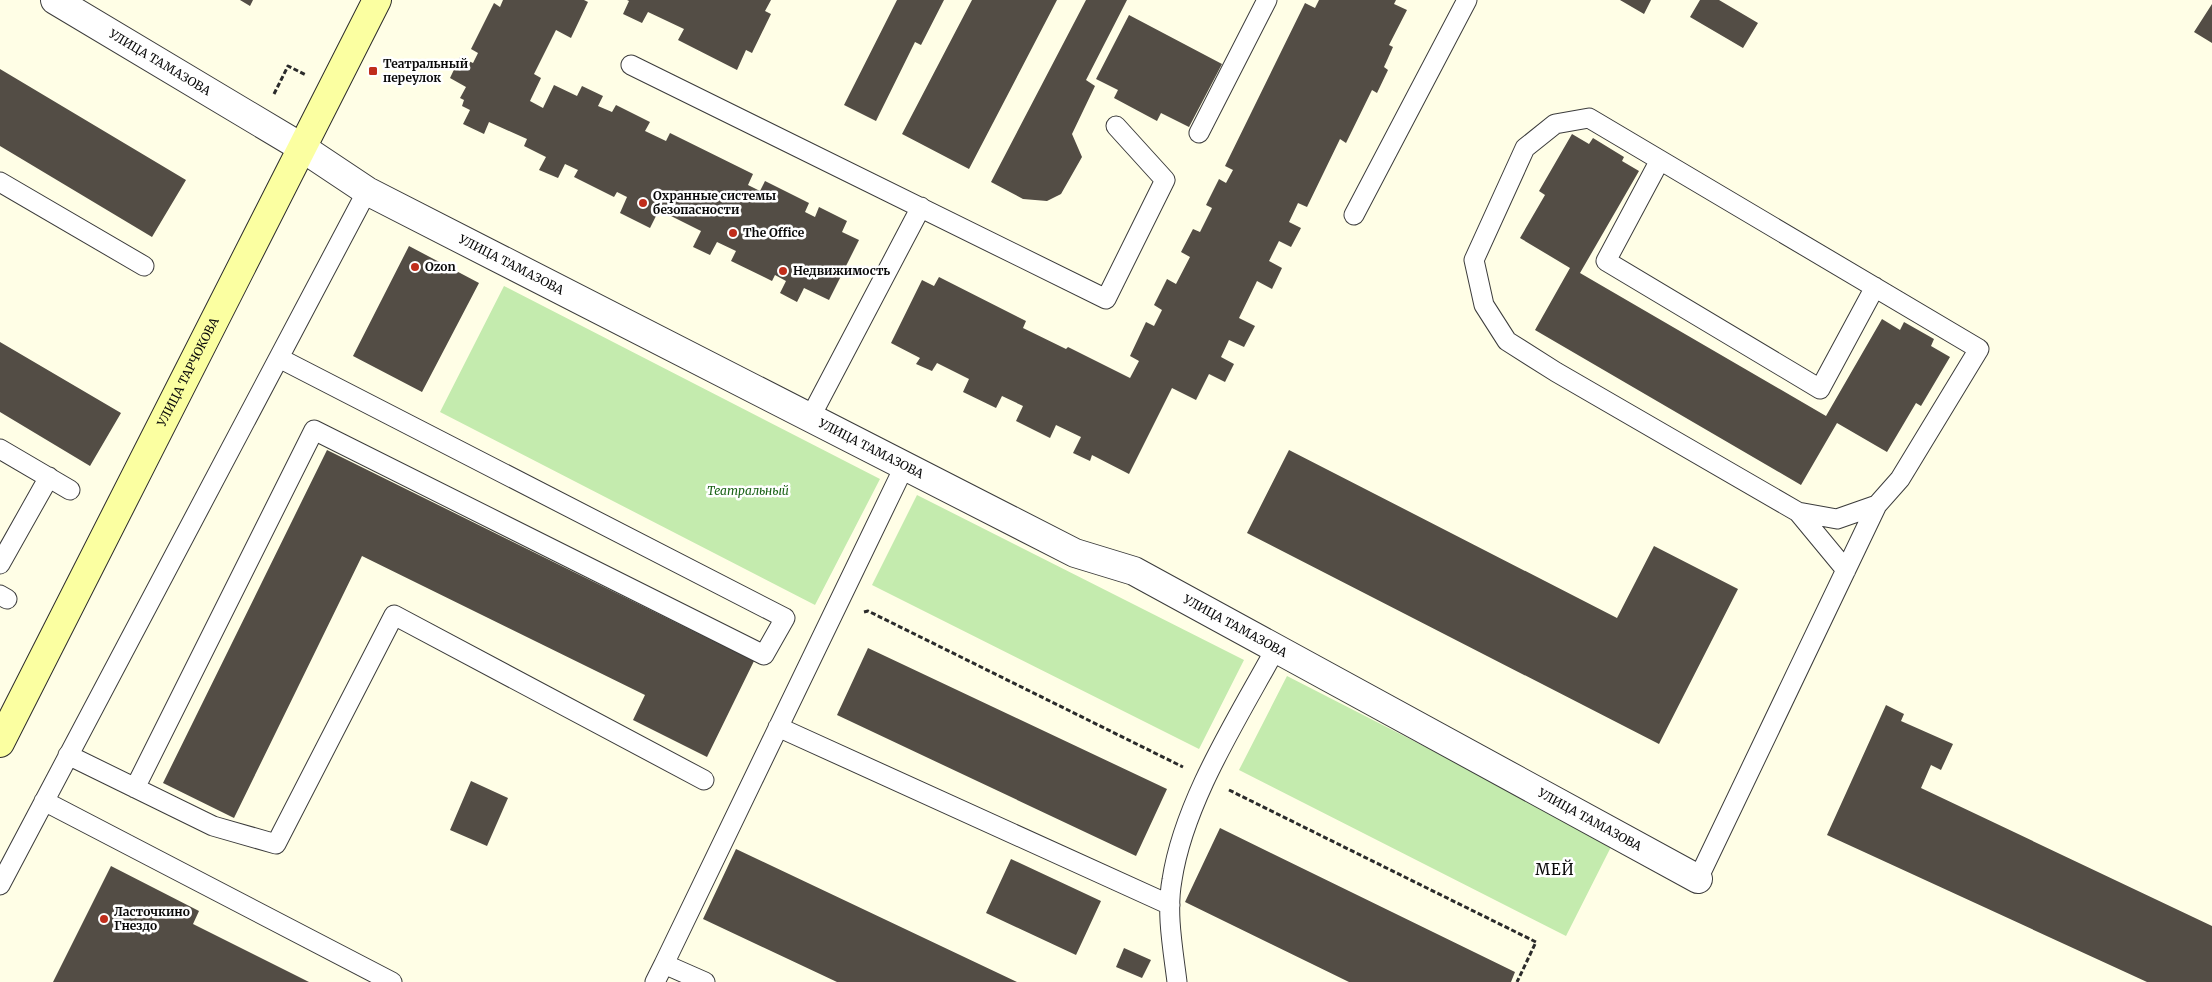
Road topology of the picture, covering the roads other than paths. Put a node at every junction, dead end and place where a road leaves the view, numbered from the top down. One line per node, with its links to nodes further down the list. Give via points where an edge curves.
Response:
1 (55, 0): 8 (street, УЛИЦА ТАМАЗОВА)
2 (377, 0): 8 (street, УЛИЦА ТАРЧОКОВА)
3 (1267, 0): 7 (lane)
4 (1467, 0): 13 (lane)
5 (631, 66): 12 (lane)
6 (1116, 126): 12 (lane, via 1165,180 1106,299)
7 (1199, 133)
8 (301, 147): 11 (street, УЛИЦА ТАМАЗОВА); 28 (street, УЛИЦА ТАРЧОКОВА)
9 (1660, 160): 15 (lane); 15 (lane, via 1606,261 1820,389); 23 (lane, via 1589,118 1554,124 1525,148 1474,260 1484,305 1507,341)
10 (0, 182): 14 (lane)
11 (367, 191): 16 (lane); 17 (street, УЛИЦА ТАМАЗОВА)
12 (921, 207): 17 (lane)
13 (1354, 215)
14 (144, 266)
15 (1875, 287): 22 (lane, via 1979,348 1900,479)
16 (279, 358): 29 (lane); 31 (lane, via 785,618 764,655 314,430)
17 (811, 416): 19 (street, УЛИЦА ТАМАЗОВА)
18 (0, 449): 20 (lane)
19 (904, 465): 26 (street, УЛИЦА ТАМАЗОВА, via 1075,553 1134,571); 27 (lane)
20 (49, 477): 21 (lane); 24 (lane)
21 (70, 490)
22 (1877, 505): 23 (lane, via 1837,519); 25 (lane)
23 (1798, 512): 25 (lane)
24 (0, 564)
25 (1846, 570): 33 (lane)
26 (1276, 648): 33 (street, УЛИЦА ТАМАЗОВА); 35 (lane, via 1206,778 1182,834)
27 (778, 727): 35 (lane); 36 (lane)
28 (0, 743)
29 (68, 755): 31 (lane); 32 (lane)
30 (704, 780): 31 (lane, via 394,615 276,844 212,826)
31 (135, 788)
32 (44, 801): 34 (lane); 37 (lane)
33 (1698, 879)
34 (0, 885)
35 (1170, 905): 40 (lane)
36 (664, 964): 38 (lane); 39 (lane)
37 (392, 982)
38 (654, 982)
39 (705, 982)
40 (1177, 982)

